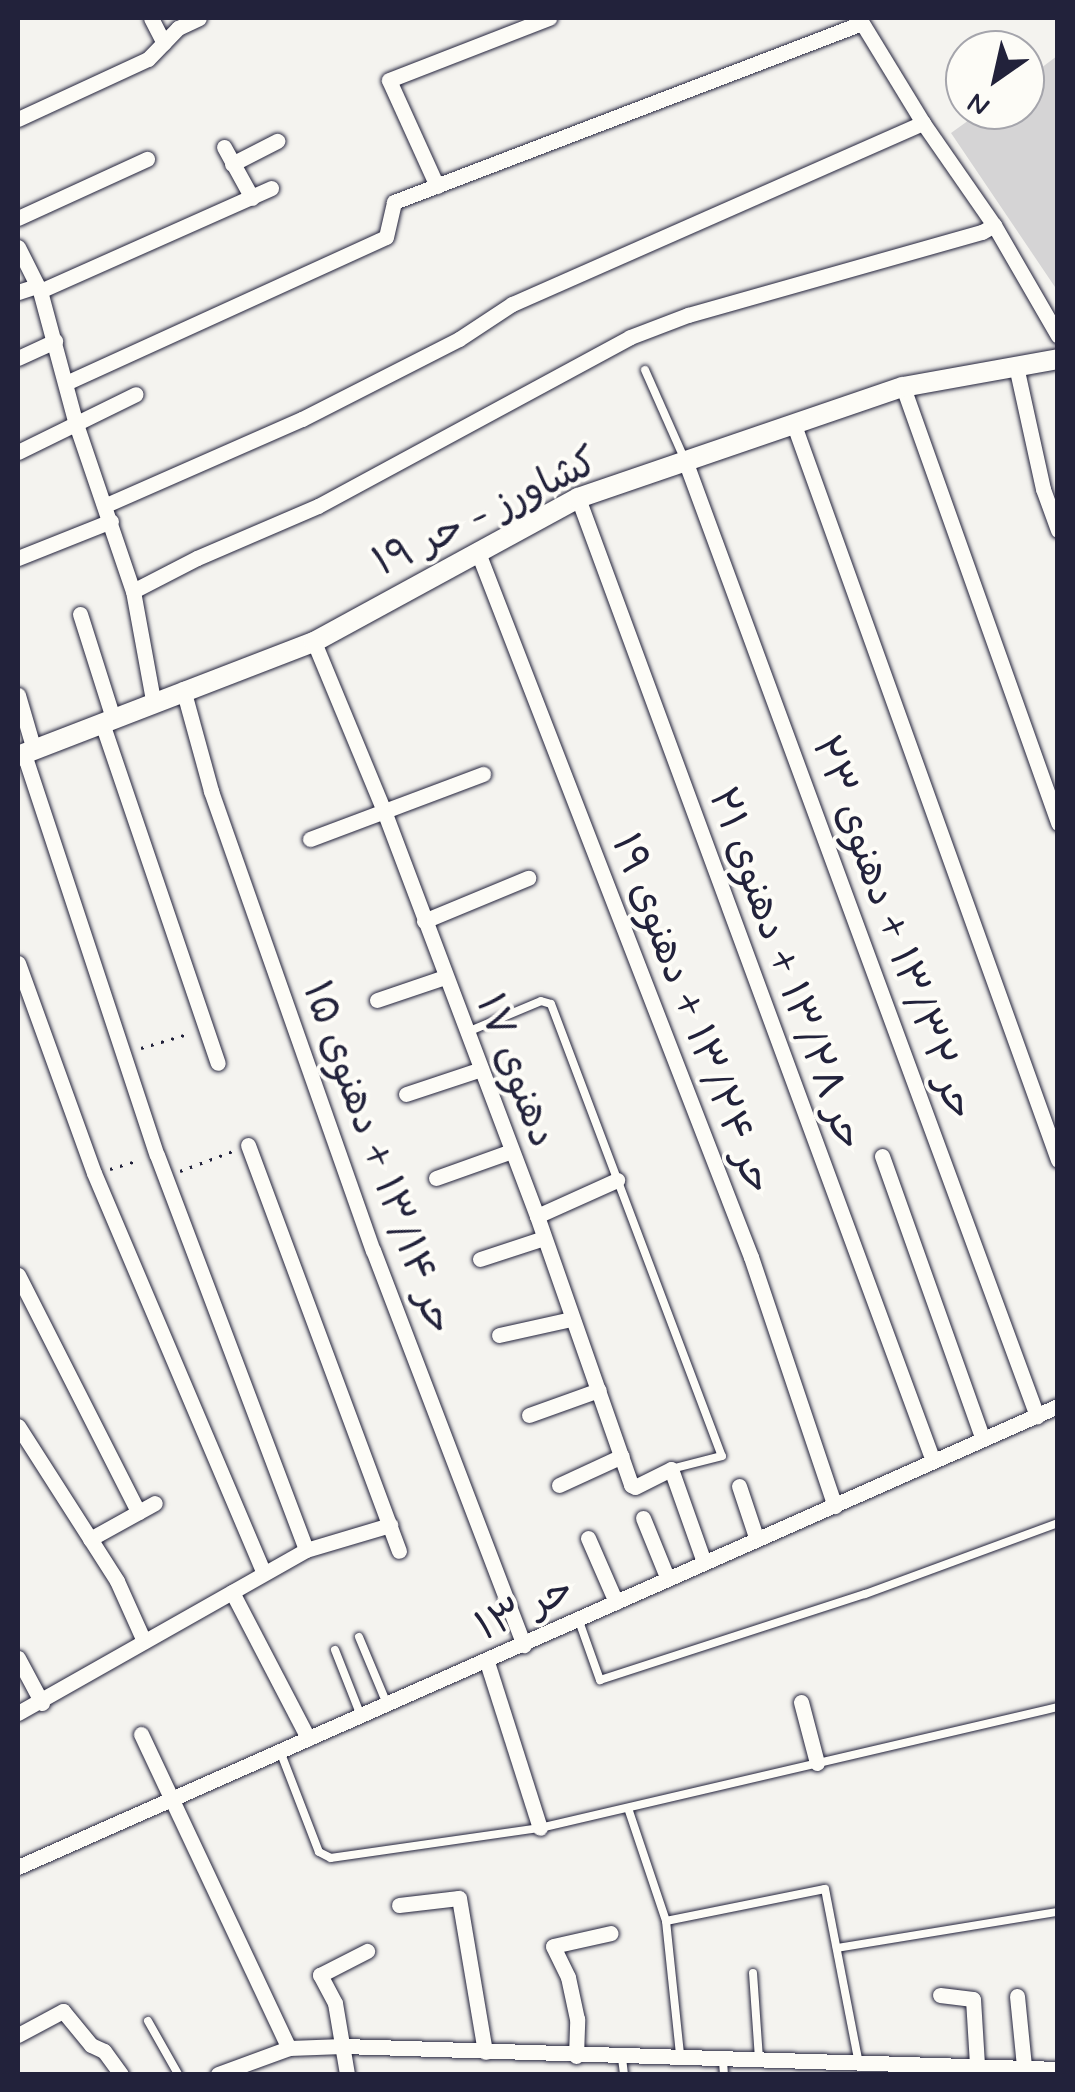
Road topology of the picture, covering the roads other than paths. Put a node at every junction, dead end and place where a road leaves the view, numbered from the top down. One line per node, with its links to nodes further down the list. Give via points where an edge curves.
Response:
1 (151, 18): 5 (street)
2 (199, 18): 5 (street)
3 (549, 18): 12 (street, via 389,80)
4 (860, 20): 7 (street); 12 (street)
5 (164, 42): 6 (street, via 148,59)
6 (18, 119)
7 (923, 123): 16 (street); 34 (street, via 512,304 302,419)
8 (277, 141): 11 (street)
9 (224, 147): 11 (street)
10 (147, 159): 15 (street)
11 (232, 164): 14 (street)
12 (437, 186): 26 (street, via 394,202 386,237)
13 (271, 188): 14 (street)
14 (252, 198): 18 (street)
15 (18, 218)
16 (994, 225): 20 (street); 38 (street, via 630,337 318,506)
17 (18, 247): 18 (street)
18 (38, 288): 19 (street); 21 (street)
19 (18, 292)
20 (1058, 336)
21 (55, 341): 22 (street); 26 (street)
22 (18, 358)
23 (1058, 359): 24 (street, کشاورز - حر ۱۹)
24 (1016, 366): 27 (street, کشاورز - حر ۱۹); 35 (street)
25 (645, 370): 32 (lane)
26 (68, 382): 29 (street)
27 (902, 387): 30 (street, کشاورز - حر ۱۹); 48 (street)
28 (136, 394): 29 (street)
29 (76, 424): 31 (street); 34 (street)
30 (794, 425): 32 (street, کشاورز - حر ۱۹); 62 (street)
31 (18, 452)
32 (686, 463): 33 (street, کشاورز - حر ۱۹); 74 (street, حر ۱۳/۳۲ + دهنوی ۲۳)
33 (578, 498): 36 (street, کشاورز - حر ۱۹); 78 (street, حر ۱۳/۲۸ + دهنوی ۲۱)
34 (108, 513): 37 (street); 38 (street)
35 (1058, 530)
36 (477, 550): 40 (street, کشاورز - حر ۱۹); 83 (street, حر ۱۳/۲۴ + دهنوی ۱۹, via 751,1257)
37 (18, 558)
38 (133, 591): 43 (street)
39 (80, 614): 44 (street)
40 (314, 642): 41 (street, کشاورز - حر ۱۹); 47 (street, دهنوی ۱۷)
41 (183, 689): 43 (street, کشاورز - حر ۱۹); 101 (street, حر ۱۳/۱۴ + دهنوی ۱۵, via 211,791 373,1250)
42 (18, 695): 45 (street)
43 (153, 700): 44 (street, کشاورز - حر ۱۹)
44 (107, 721): 45 (street, کشاورز - حر ۱۹); 56 (street)
45 (25, 753): 91 (street, via 165,1178)
46 (483, 774): 47 (street)
47 (384, 810): 49 (street); 51 (street, دهنوی ۱۷)
48 (1058, 823)
49 (310, 840)
50 (528, 878): 51 (street)
51 (424, 921): 53 (street, دهنوی ۱۷)
52 (18, 963): 94 (street, via 94,1174)
53 (445, 978): 54 (street); 55 (street, دهنوی ۱۷)
54 (377, 1000)
55 (466, 1033): 57 (street, دهنوی ۱۷); 64 (lane, via 541,1001 551,1004)
56 (218, 1063)
57 (480, 1070): 58 (street); 60 (street, دهنوی ۱۷)
58 (406, 1094)
59 (248, 1145): 87 (street)
60 (510, 1152): 63 (street); 65 (street, دهنوی ۱۷)
61 (882, 1156): 76 (street)
62 (1058, 1160)
63 (436, 1178)
64 (617, 1180): 65 (street); 79 (lane, via 722,1456)
65 (537, 1216): 66 (street, دهنوی ۱۷)
66 (544, 1238): 67 (street); 69 (street, دهنوی ۱۷)
67 (480, 1258)
68 (18, 1275): 84 (street)
69 (571, 1319): 70 (street); 71 (street, دهنوی ۱۷)
70 (499, 1335)
71 (599, 1390): 73 (street); 77 (street, دهنوی ۱۷)
72 (1058, 1406): 74 (street, حر ۱۳)
73 (529, 1415)
74 (1037, 1416): 76 (street, حر ۱۳)
75 (18, 1426): 90 (street)
76 (984, 1439): 78 (street, حر ۱۳)
77 (622, 1456): 79 (street, دهنوی ۱۷, via 635,1488); 80 (street)
78 (932, 1461): 83 (street, حر ۱۳)
79 (671, 1469): 93 (street)
80 (559, 1485)
81 (739, 1486): 89 (street)
82 (155, 1502): 84 (street)
83 (835, 1506): 89 (street, حر ۱۳)
84 (138, 1512): 90 (street)
85 (642, 1518): 95 (street)
86 (1058, 1523): 98 (lane, via 600,1680)
87 (390, 1524): 91 (street); 92 (street)
88 (588, 1538): 97 (street)
89 (756, 1538): 93 (street, حر ۱۳)
90 (90, 1539): 100 (street)
91 (306, 1550): 94 (street)
92 (399, 1551)
93 (704, 1562): 95 (street, حر ۱۳)
94 (263, 1572): 96 (street)
95 (667, 1577): 97 (street, حر ۱۳)
96 (232, 1592): 100 (street); 112 (street)
97 (616, 1602): 98 (street, حر ۱۳)
98 (579, 1620): 101 (street, حر ۱۳)
99 (358, 1637): 107 (lane)
100 (144, 1641): 106 (street)
101 (524, 1645): 104 (street, حر ۱۳)
102 (335, 1650): 110 (lane)
103 (18, 1658): 106 (street)
104 (487, 1662): 107 (street, حر ۱۳); 117 (street)
105 (801, 1702): 114 (street)
106 (42, 1703): 109 (street)
107 (387, 1704): 110 (street, حر ۱۳)
108 (1058, 1707): 114 (lane)
109 (18, 1713)
110 (360, 1716): 112 (street, حر ۱۳)
111 (141, 1734): 115 (street)
112 (308, 1738): 113 (street, حر ۱۳)
113 (280, 1751): 115 (street, حر ۱۳); 117 (lane, via 319,1852 331,1858)
114 (817, 1763): 116 (lane)
115 (173, 1799): 118 (street, حر ۱۳); 131 (street)
116 (628, 1808): 117 (lane); 121 (lane)
117 (540, 1828)
118 (18, 1867)
119 (399, 1905): 132 (street, via 459,1898)
120 (1058, 1912): 123 (lane)
121 (666, 1921): 123 (lane, via 825,1889); 134 (lane)
122 (611, 1933): 133 (street, via 553,1946 577,2018)
123 (837, 1948): 136 (lane)
124 (367, 1950): 130 (street, via 320,1976 335,2003)
125 (753, 1973): 135 (lane)
126 (940, 1995): 137 (street, via 973,1999)
127 (1018, 1996): 142 (street)
128 (148, 2021): 145 (lane)
129 (18, 2035): 144 (street, via 63,2010)
130 (343, 2046): 131 (street); 132 (street); 147 (street)
131 (289, 2048): 146 (street)
132 (485, 2052): 133 (street)
133 (576, 2056): 138 (street)
134 (680, 2060): 138 (street); 139 (street)
135 (760, 2062): 139 (street); 140 (street)
136 (859, 2064): 140 (street); 141 (street)
137 (977, 2065): 141 (street); 142 (street)
138 (623, 2066)
139 (724, 2068)
140 (808, 2069)
141 (924, 2069)
142 (1030, 2069): 143 (street)
143 (1058, 2069)
144 (121, 2074)
145 (178, 2074)
146 (218, 2074)
147 (347, 2074)

